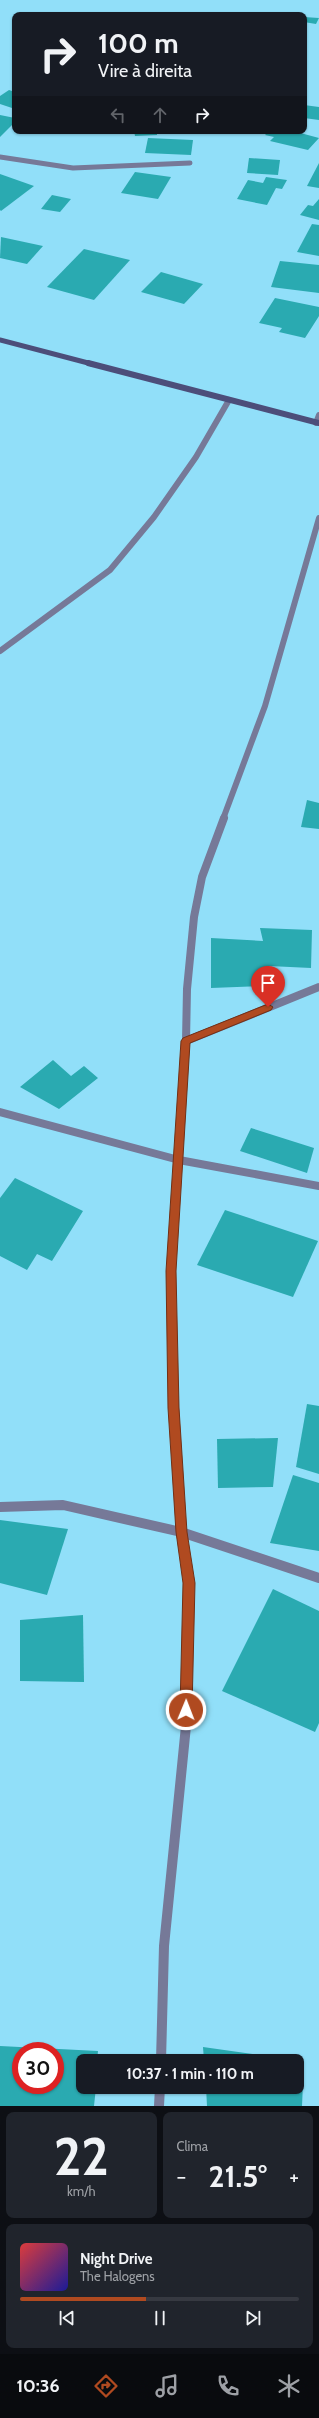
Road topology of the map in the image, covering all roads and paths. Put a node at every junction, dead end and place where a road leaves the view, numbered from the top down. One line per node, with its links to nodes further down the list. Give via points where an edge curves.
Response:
1 (0, 157): 2 (street, via 73,168)
2 (190, 163)
3 (0, 340): 4 (street)
4 (229, 400): 6 (street); 8 (street, via 196,456 158,511 110,570)
5 (319, 415): 6 (street)
6 (318, 423)
7 (319, 518): 10 (street, via 264,706 202,878 193,925 187,988)
8 (0, 650)
9 (319, 987): 10 (street)
10 (186, 1041): 12 (street)
11 (0, 1112): 12 (street)
12 (179, 1160): 13 (street); 15 (street, via 171,1271 174,1408)
13 (319, 1186)
14 (0, 1507): 15 (street, via 63,1505)
15 (181, 1532): 16 (street); 17 (street, via 189,1583 186,1726 164,1946)
16 (319, 1578)
17 (160, 2054)
18 (160, 2094): 19 (street)
19 (159, 2106)

